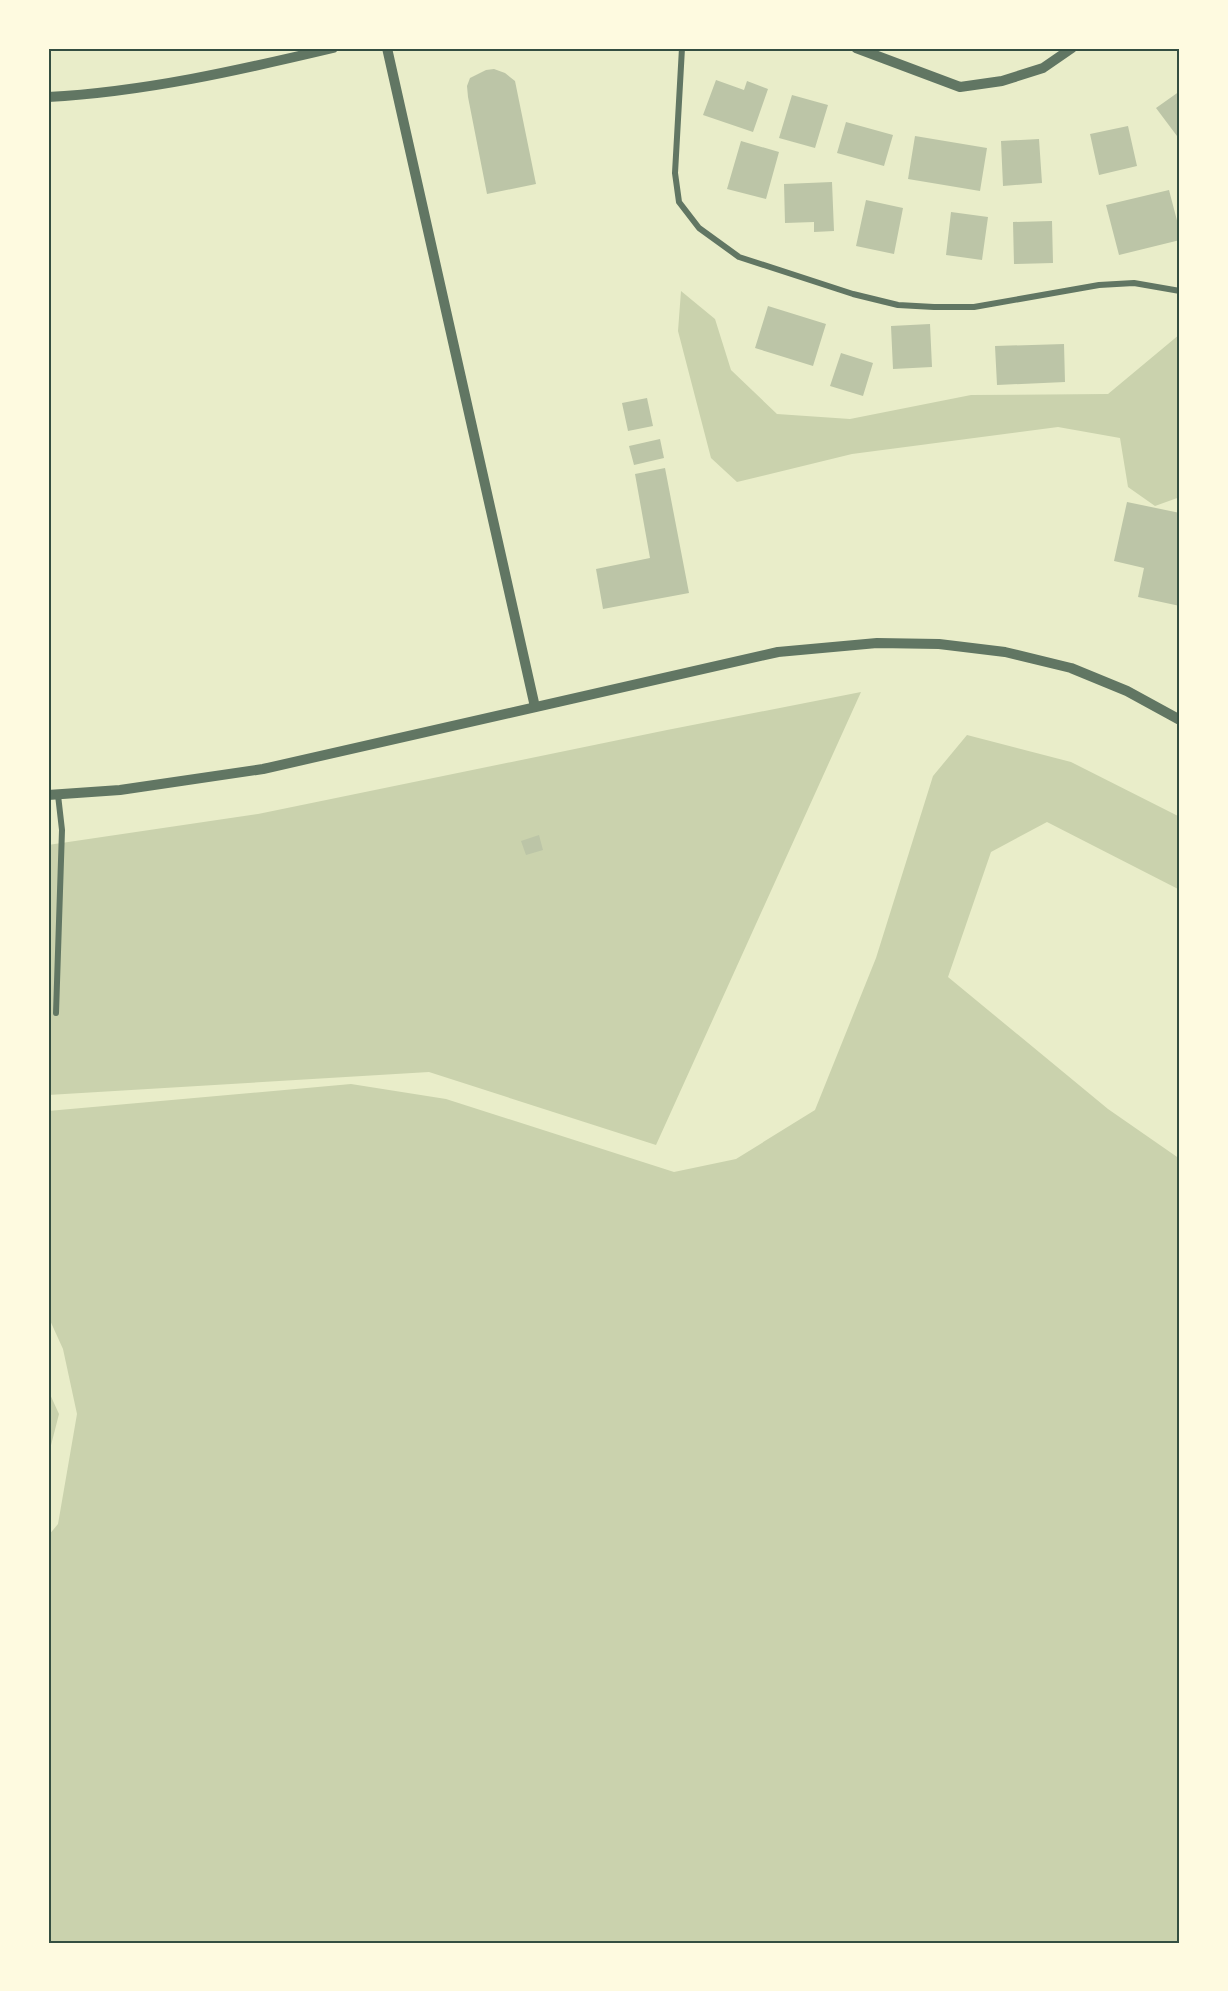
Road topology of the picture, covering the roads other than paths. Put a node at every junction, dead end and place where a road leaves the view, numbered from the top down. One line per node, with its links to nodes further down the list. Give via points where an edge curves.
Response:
1 (333, 48): 6 (street, via 253,67 95,94)
2 (387, 48): 8 (street)
3 (682, 48): 7 (street, via 675,174 679,202 699,228 739,257 853,294 934,307 974,307 1099,285 1134,283)
4 (856, 48): 5 (street, via 960,87 1002,81 1043,68)
5 (1072, 48)
6 (48, 97)
7 (1180, 291)
8 (535, 707): 9 (street, via 778,652 877,643 929,644 1005,652 1071,668 1127,691); 10 (street, via 263,769 120,790)
9 (1180, 720)
10 (53, 795): 11 (street, via 62,830)
11 (56, 1013)

